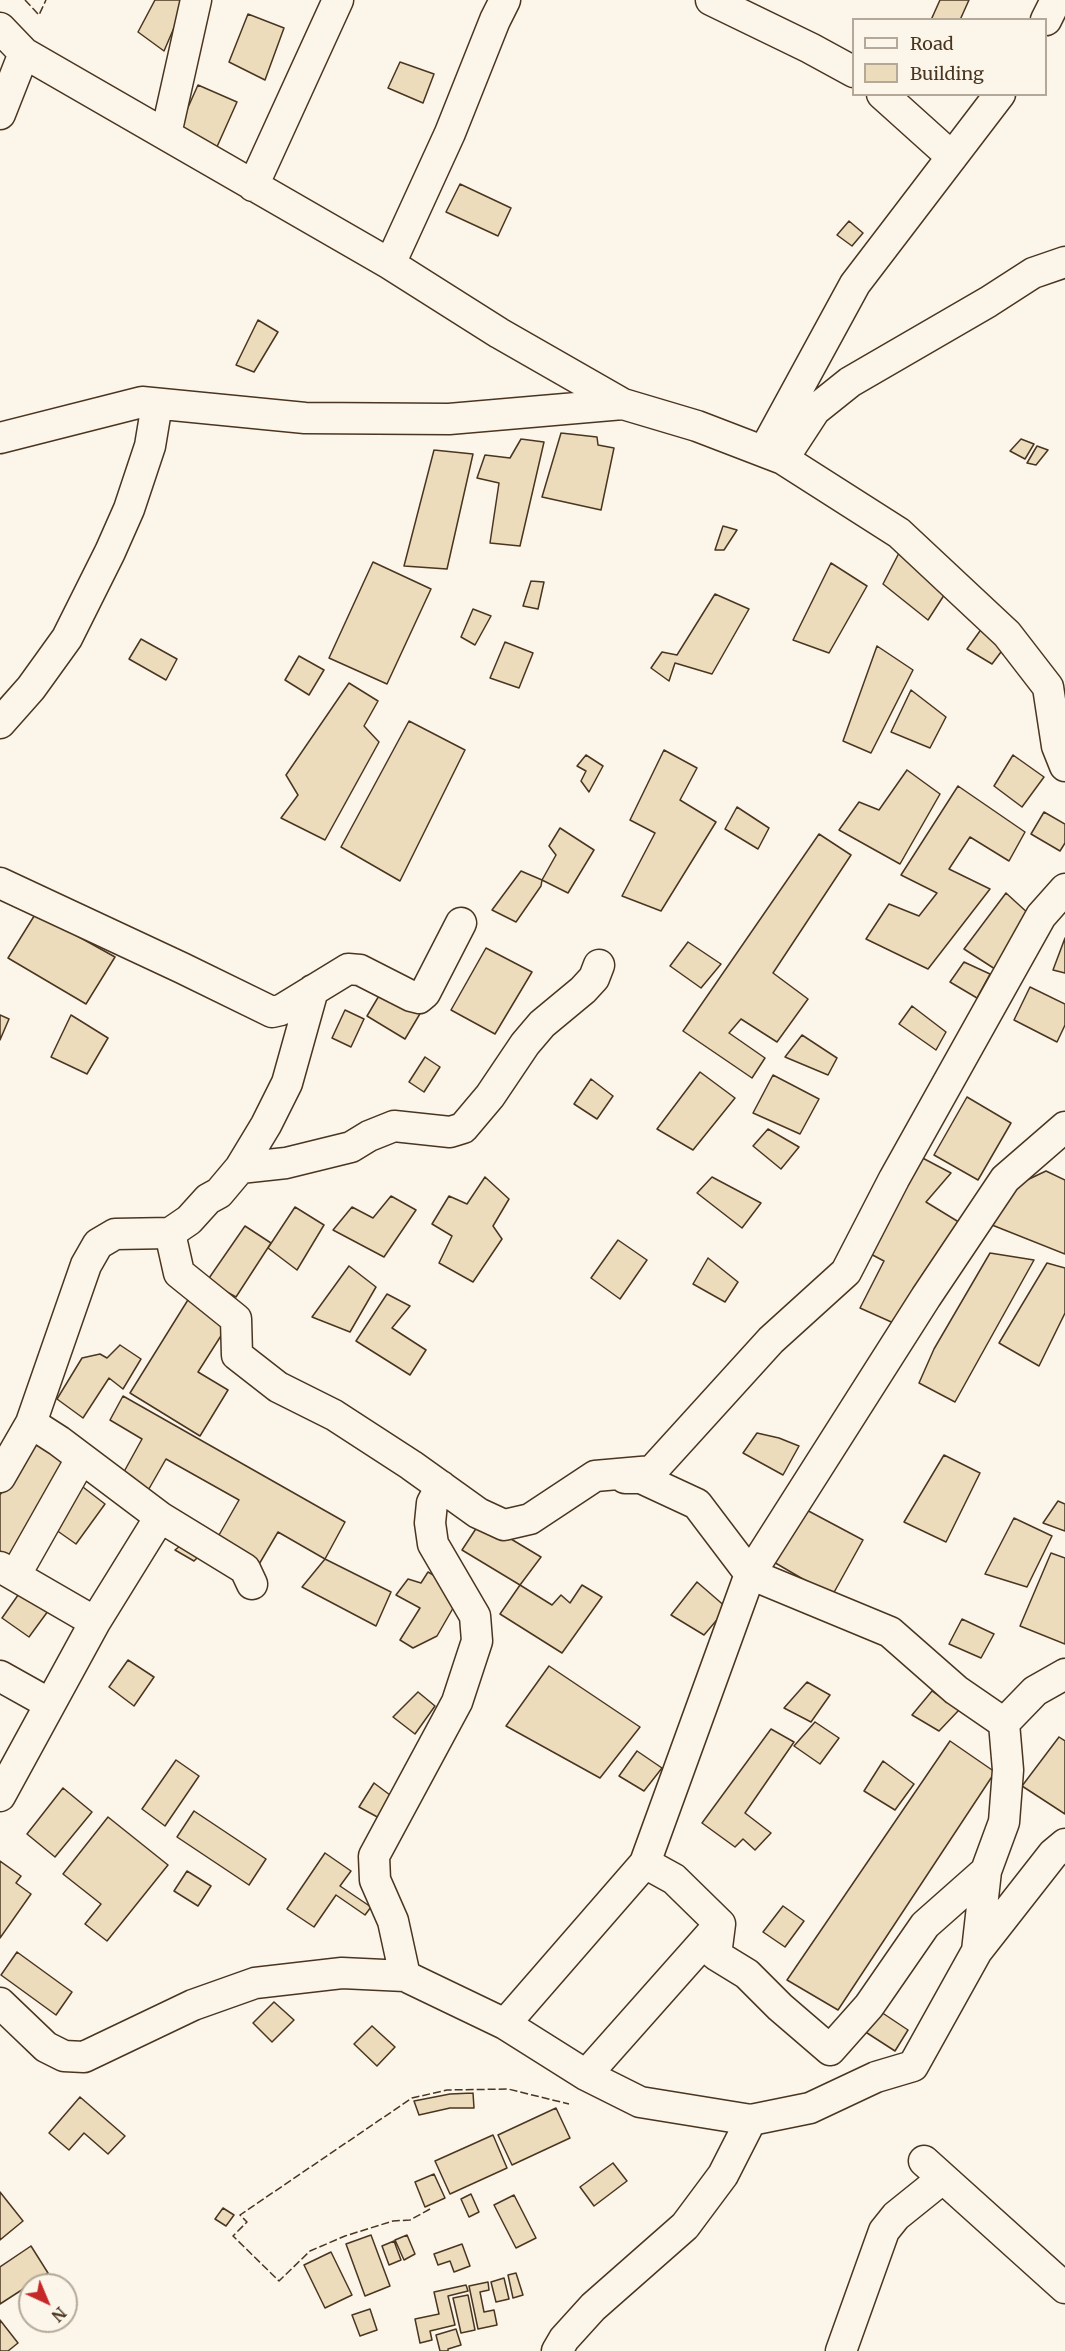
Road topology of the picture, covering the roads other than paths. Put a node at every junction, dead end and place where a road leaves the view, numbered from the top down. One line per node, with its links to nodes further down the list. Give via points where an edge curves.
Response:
1 (196, 0): 13 (street)
2 (339, 0): 15 (street)
3 (506, 0): 17 (street)
4 (711, 0): 9 (street)
5 (1056, 0): 6 (street)
6 (1047, 18)
7 (0, 28): 8 (street)
8 (24, 53): 12 (street); 13 (street)
9 (852, 71)
10 (884, 96): 14 (street)
11 (998, 96): 14 (street)
12 (0, 114)
13 (166, 134): 15 (street)
14 (952, 157): 21 (street, via 855,284)
15 (253, 186): 17 (street)
16 (1065, 262): 21 (street, via 1033,273 850,382 815,410)
17 (390, 264): 19 (street, via 499,333)
18 (157, 404): 19 (street, via 305,418 427,419); 20 (street, via 142,402); 22 (street, via 150,446 110,552 67,638)
19 (623, 404): 21 (street)
20 (0, 438)
21 (773, 455): 23 (street, via 899,533 1007,634 1048,687 1057,746)
22 (0, 723)
23 (1065, 766)
24 (0, 883): 28 (street, via 272,1012)
25 (1065, 889): 34 (street, via 1041,916 846,1272 771,1340 652,1471)
26 (461, 922): 28 (street, via 419,998 360,970 348,969)
27 (599, 965): 30 (street, via 583,990 542,1024 463,1128 450,1132 394,1126 351,1147)
28 (313, 990): 30 (street, via 287,1083)
29 (1065, 1127): 39 (street, via 1005,1179)
30 (240, 1168): 31 (street, via 219,1193)
31 (170, 1233): 32 (street, via 115,1234 98,1244 83,1275); 36 (street, via 179,1273 236,1319 237,1354 278,1387 334,1415)
32 (31, 1423): 33 (street); 35 (street)
33 (81, 1459): 37 (street); 38 (street)
34 (595, 1476): 36 (street, via 530,1519 504,1525 478,1513); 39 (street, via 641,1478 697,1504)
35 (0, 1477)
36 (441, 1486): 52 (street, via 432,1503 433,1544 475,1616 477,1641 457,1702 374,1856 375,1880 393,1921)
37 (160, 1517): 40 (street, via 245,1569); 41 (street)
38 (8, 1570): 41 (street)
39 (750, 1574): 45 (street, via 890,1632 956,1690); 48 (street)
40 (252, 1584)
41 (95, 1622): 44 (street)
42 (1065, 1674): 45 (street, via 1035,1691)
43 (0, 1676): 44 (street)
44 (50, 1704): 46 (street)
45 (1004, 1723): 49 (street, via 1008,1770 1004,1822)
46 (0, 1796)
47 (1065, 1844): 51 (street)
48 (645, 1863): 50 (street, via 674,1879); 54 (street)
49 (986, 1871): 50 (street, via 925,1925 869,2006 830,2050 747,1974 716,1955); 51 (street)
50 (720, 1924): 55 (street)
51 (977, 1951): 56 (street, via 913,2066 876,2077 810,2108)
52 (405, 1976): 53 (street, via 342,1973 255,1983 193,2005 84,2057 64,2056 46,2047); 54 (street)
53 (0, 2003)
54 (505, 2024): 55 (street)
55 (586, 2075): 56 (street, via 640,2102)
56 (751, 2120): 58 (street, via 723,2175 685,2226 593,2307)
57 (1065, 2288): 59 (street, via 933,2170 884,2231)
58 (557, 2351)
59 (841, 2351)

